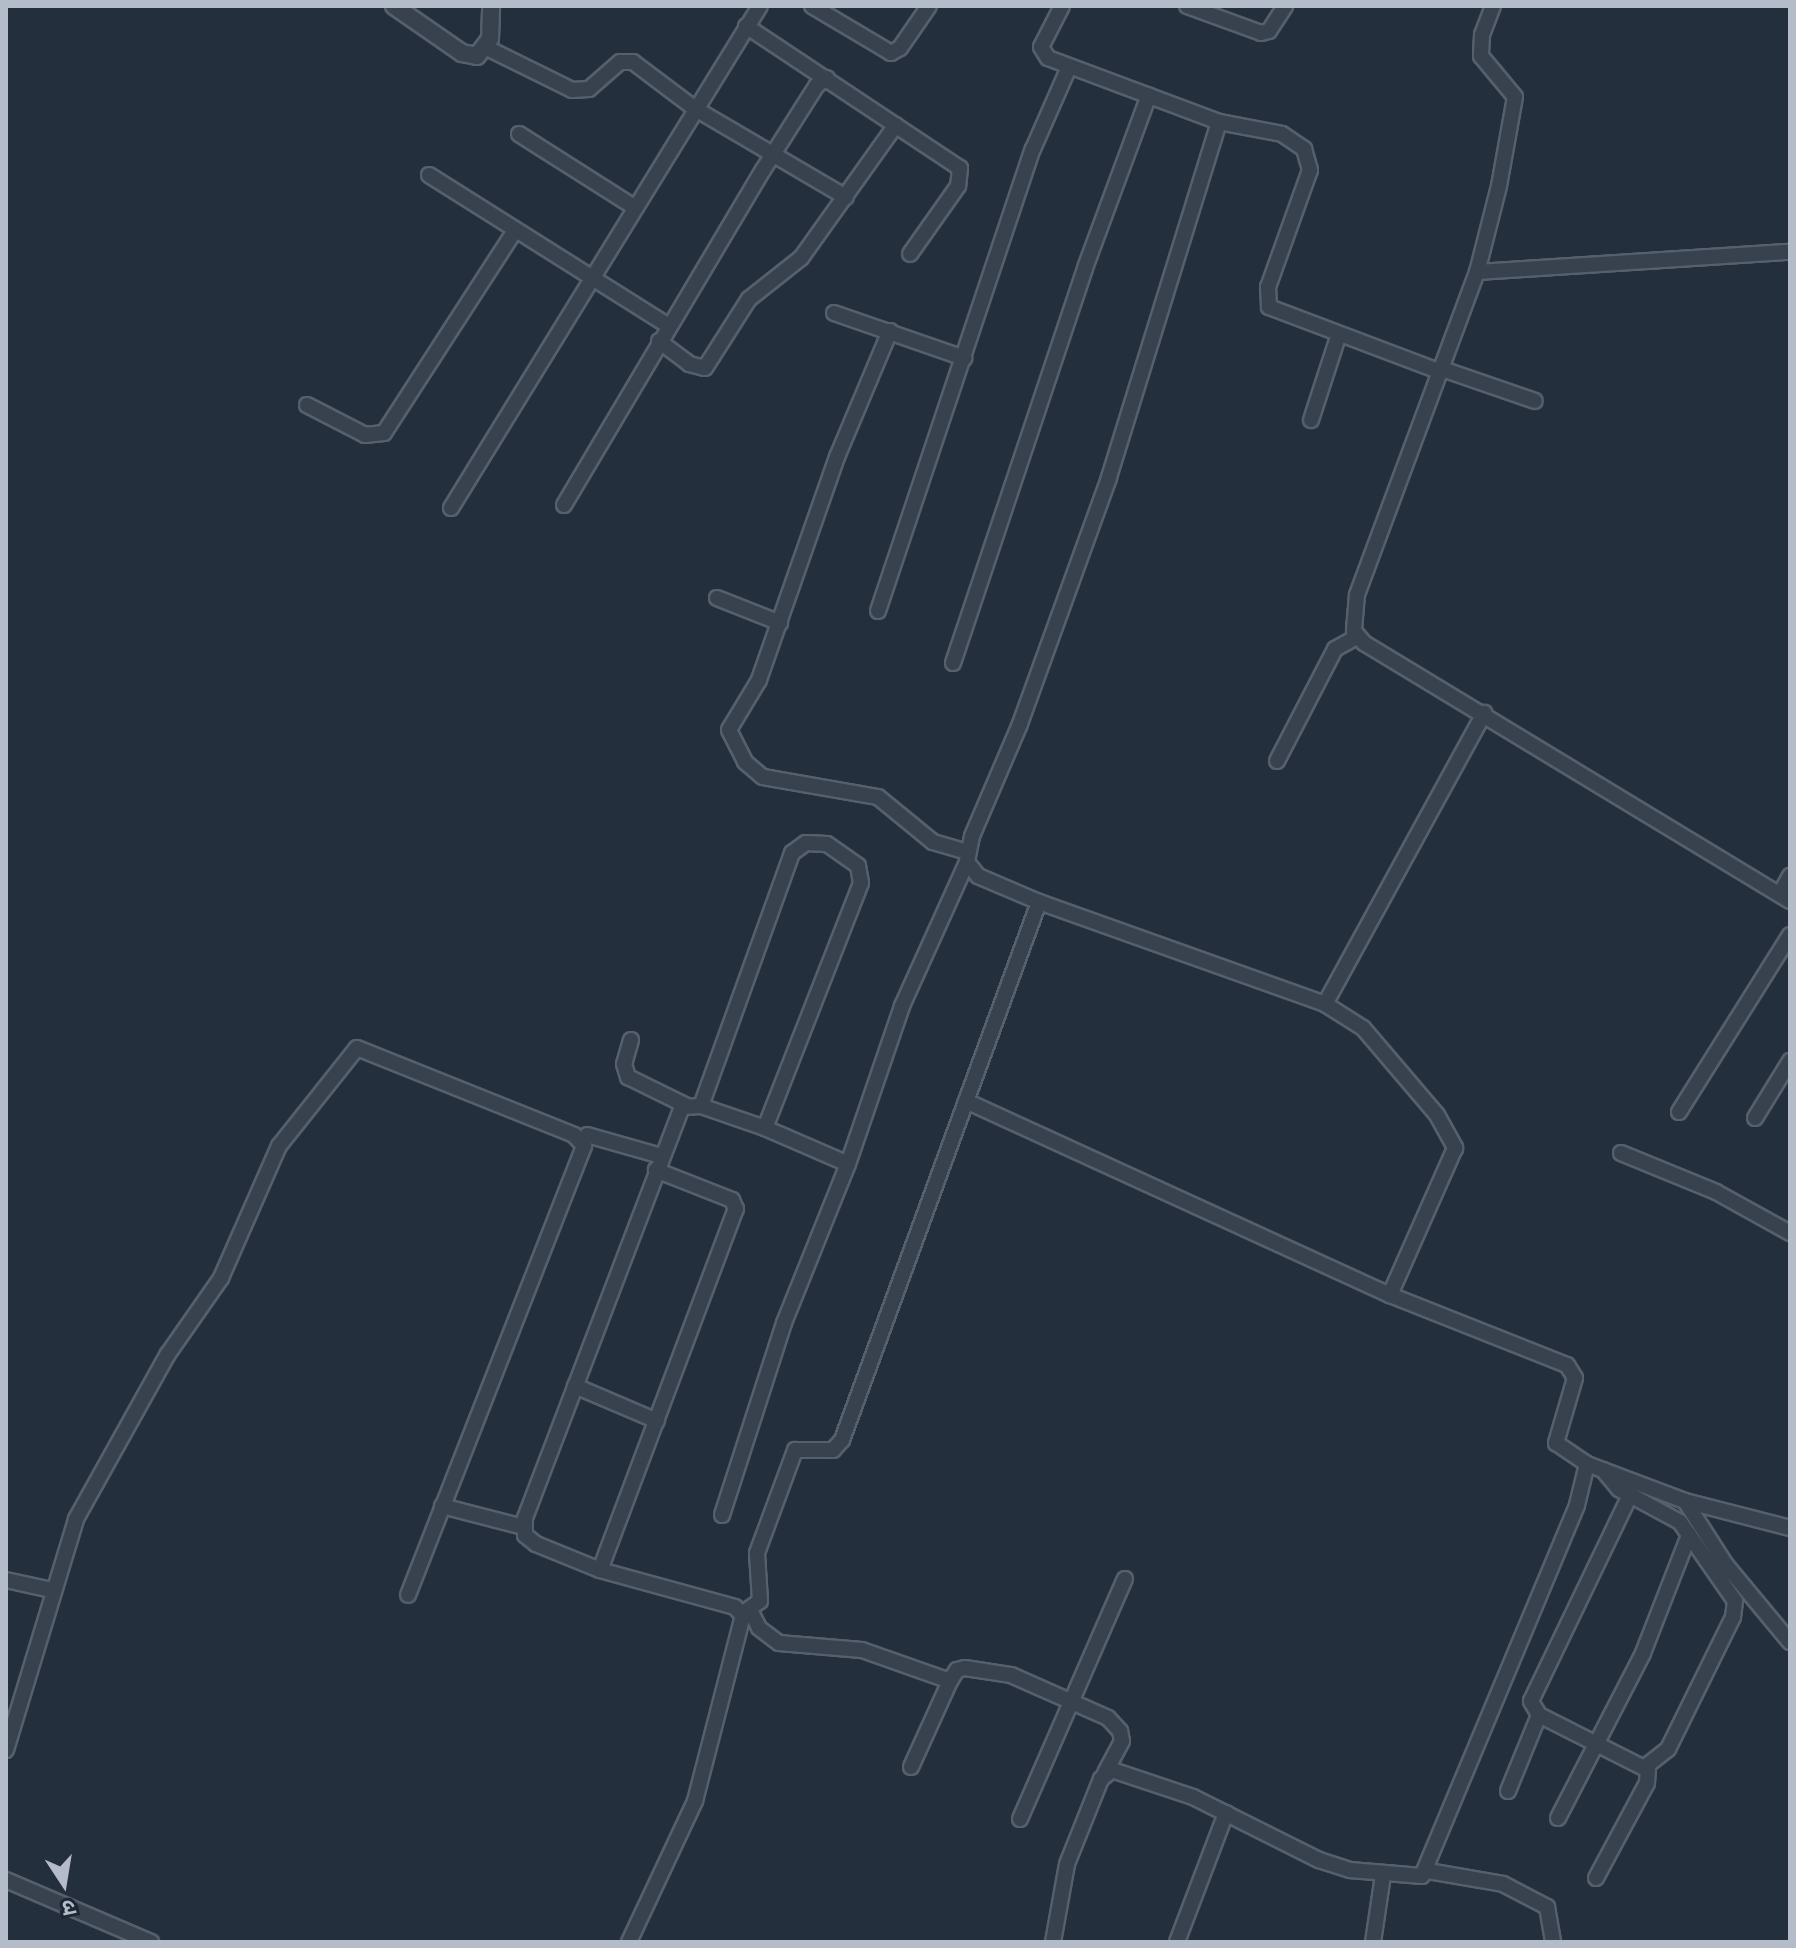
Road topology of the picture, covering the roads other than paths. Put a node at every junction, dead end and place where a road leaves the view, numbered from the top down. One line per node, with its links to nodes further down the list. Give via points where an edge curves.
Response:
1 (394, 6): 11 (street, via 462,53 477,56)
2 (491, 6): 11 (street)
3 (760, 6): 10 (street)
4 (812, 6): 5 (street, via 891,53)
5 (929, 6)
6 (1062, 6): 12 (street, via 1041,47 1048,58)
7 (1187, 6): 8 (street, via 1261,33 1269,31)
8 (1285, 6)
9 (1493, 6): 26 (street, via 1481,56 1510,87 1515,107)
10 (746, 26): 13 (street); 15 (street)
11 (487, 48): 15 (street, via 572,90 589,89 620,62 633,62)
12 (1069, 67): 14 (street); 33 (street, via 1033,149)
13 (827, 78): 17 (street); 19 (street, via 817,85)
14 (1149, 95): 16 (street); 44 (street, via 1085,268)
15 (694, 108): 19 (street); 22 (street)
16 (1219, 122): 31 (street, via 1282,134 1304,149 1310,170 1266,298 1277,314); 47 (street, via 1113,467)
17 (896, 125): 21 (street); 25 (street, via 962,172)
18 (519, 134): 22 (street)
19 (774, 153): 21 (street); 29 (street)
20 (429, 175): 23 (street)
21 (846, 197): 32 (street, via 801,258 749,299 705,368 689,364)
22 (634, 207): 27 (street)
23 (514, 232): 27 (street); 36 (street, via 384,433 365,435)
24 (1790, 252): 26 (street)
25 (910, 254)
26 (1477, 272): 34 (street)
27 (592, 280): 29 (street); 39 (street)
28 (834, 313): 30 (street)
29 (669, 326): 32 (street)
30 (890, 331): 33 (street); 42 (street, via 833,469)
31 (1338, 337): 34 (street); 37 (street)
32 (659, 341): 38 (street)
33 (964, 358): 41 (street)
34 (1442, 371): 35 (street); 43 (street, via 1355,604)
35 (1535, 401)
36 (307, 405)
37 (1311, 420)
38 (564, 505)
39 (451, 508)
40 (717, 598): 42 (street)
41 (878, 611)
42 (780, 623): 47 (street, via 755,688 730,724 731,738 745,762 772,781 878,797 933,842)
43 (1357, 637): 45 (street); 46 (street, via 1335,649)
44 (953, 663)
45 (1484, 713): 49 (street); 52 (street)
46 (1277, 761)
47 (967, 857): 50 (street, via 978,876); 64 (street, via 916,970)
48 (1790, 876): 49 (street)
49 (1785, 897)
50 (1039, 902): 52 (street); 55 (street)
51 (1790, 935): 58 (street)
52 (1325, 1004): 66 (street, via 1377,1043 1437,1115 1455,1148)
53 (631, 1040): 56 (street, via 624,1064 628,1077)
54 (1790, 1061): 59 (street)
55 (966, 1101): 66 (street); 83 (street, via 842,1440 833,1450 800,1447 791,1457 759,1545 762,1595)
56 (685, 1105): 57 (street); 63 (street)
57 (701, 1106): 60 (street); 60 (street, via 792,853 806,843 827,844 858,866 861,883)
58 (1679, 1112)
59 (1755, 1118)
60 (765, 1128): 64 (street)
61 (587, 1135): 63 (street)
62 (1621, 1153): 65 (street, via 1716,1192)
63 (658, 1163): 67 (street); 68 (street, via 724,1196 736,1209)
64 (848, 1164): 74 (street, via 784,1323)
65 (1790, 1233)
66 (1390, 1295): 69 (street, via 1567,1365 1575,1378 1556,1443)
67 (575, 1386): 68 (street); 75 (street)
68 (657, 1421): 78 (street)
69 (1587, 1464): 70 (street); 97 (street, via 1577,1505)
70 (1603, 1470): 71 (street); 72 (street)
71 (1630, 1495): 77 (street, via 1669,1512); 87 (street, via 1531,1701)
72 (1685, 1501): 76 (street); 84 (street, via 1726,1565)
73 (442, 1506): 75 (street); 81 (street, via 584,1146 562,1130 357,1048 279,1146 221,1278 168,1354 76,1519); 82 (street)
74 (722, 1515)
75 (523, 1527): 78 (street, via 536,1544)
76 (1790, 1528)
77 (1689, 1535): 88 (street, via 1649,1640); 90 (street, via 1729,1588 1735,1608 1668,1749)
78 (600, 1570): 83 (street)
79 (1125, 1579): 86 (street)
80 (6, 1580): 81 (street)
81 (51, 1590): 89 (street)
82 (408, 1595)
83 (746, 1612): 85 (street, via 779,1643 862,1650); 102 (street, via 695,1801)
84 (1790, 1642)
85 (950, 1681): 86 (street, via 960,1668 1011,1675); 91 (street)
86 (1070, 1699): 92 (street, via 1108,1718 1120,1731 1122,1741); 96 (street)
87 (1539, 1715): 88 (street); 93 (street)
88 (1597, 1742): 90 (street); 95 (street)
89 (6, 1750)
90 (1646, 1766): 99 (street, via 1647,1783)
91 (911, 1767)
92 (1105, 1773): 94 (street, via 1119,1770); 103 (street, via 1067,1864)
93 (1508, 1791)
94 (1226, 1813): 98 (street, via 1319,1860); 104 (street)
95 (1558, 1818)
96 (1020, 1819)
97 (1428, 1871): 98 (street, via 1416,1879); 106 (street, via 1503,1884 1547,1907)
98 (1383, 1875): 105 (street)
99 (1596, 1878)
100 (6, 1880): 101 (street)
101 (151, 1942)
102 (629, 1942)
103 (1053, 1942)
104 (1177, 1942)
105 (1373, 1942)
106 (1553, 1942)

